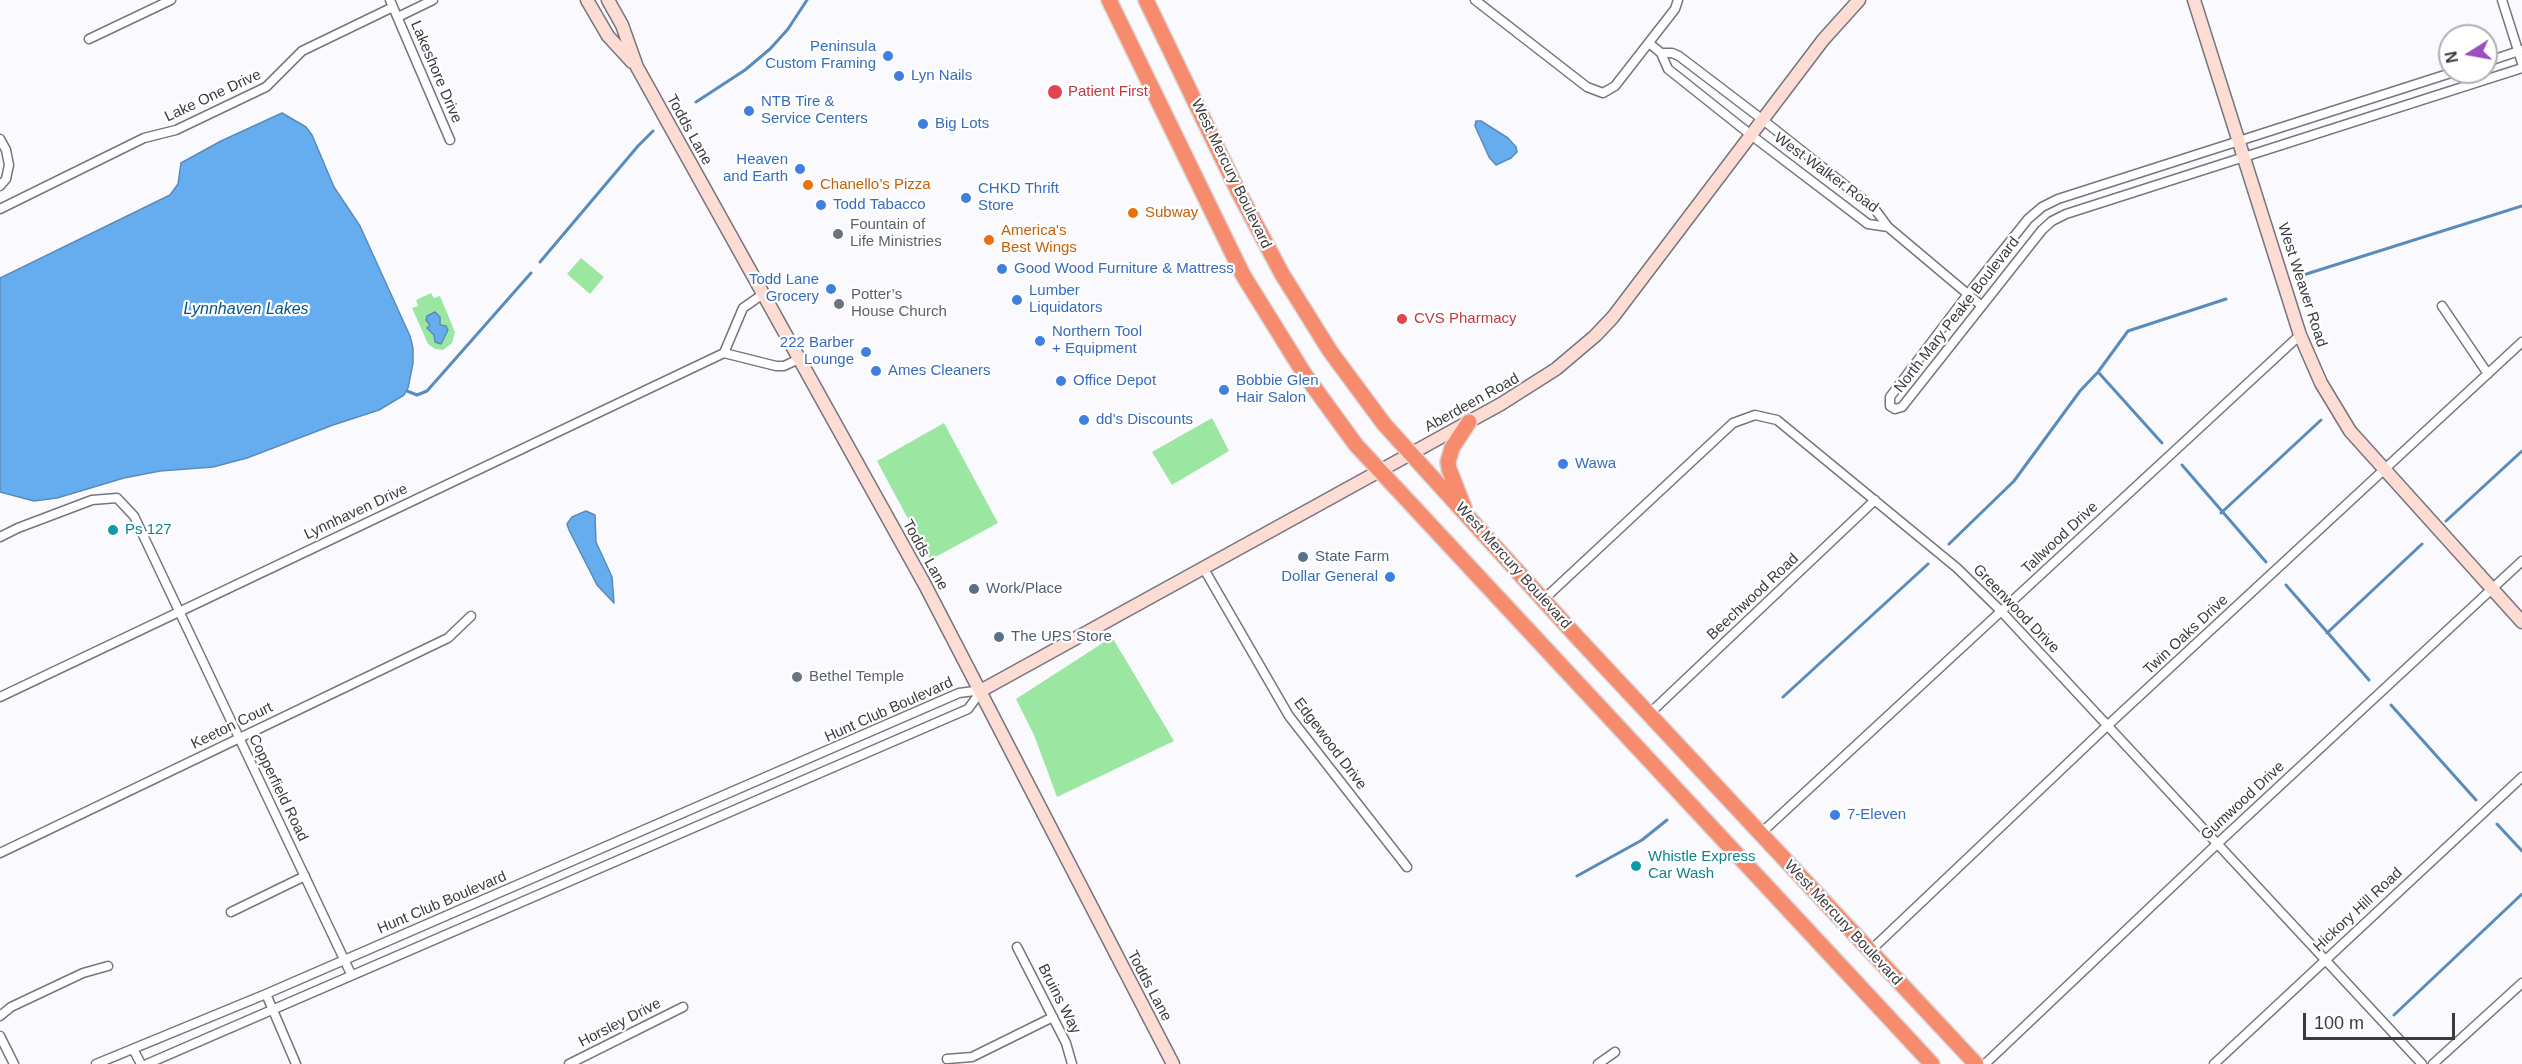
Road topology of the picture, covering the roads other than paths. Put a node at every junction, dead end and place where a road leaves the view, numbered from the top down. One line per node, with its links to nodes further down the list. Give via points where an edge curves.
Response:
1 (171, 0): 14 (street)
2 (433, 0): 13 (street, Lakeshore Drive)
3 (587, 0): 20 (main road, Todds Lane, via 608,36)
4 (608, 0): 20 (main road, Todds Lane, via 622,25)
5 (1109, 0): 43 (highway, West Mercury Boulevard, via 1255,295 1310,383)
6 (1146, 0): 42 (highway, West Mercury Boulevard, via 1282,274 1350,379)
7 (1475, 0): 15 (street, via 1599,93 1613,88)
8 (1678, 0): 15 (street)
9 (1859, 0): 23 (main road, Aberdeen Road)
10 (2194, 0): 27 (main road, West Weaver Road)
11 (2502, 0): 16 (street)
12 (392, 3): 13 (street); 30 (street, Lake One Drive, via 302,51 266,87 176,130 144,138)
13 (398, 17): 26 (street, Lakeshore Drive)
14 (89, 39)
15 (1649, 43): 17 (street)
16 (2520, 51): 18 (street); 19 (street)
17 (1661, 53): 23 (street, West Walker Road, via 1679,56); 24 (street, West Walker Road, via 1668,69)
18 (2498, 58)
19 (2522, 63)
20 (637, 68): 32 (main road, Todds Lane)
21 (2522, 68): 28 (street, North Mary Peake Boulevard)
22 (2438, 77): 27 (street, North Mary Peake Boulevard)
23 (1762, 120): 24 (main road, Aberdeen Road); 31 (street, West Walker Road, via 1874,208)
24 (1751, 135): 31 (street, West Walker Road, via 1868,224); 41 (main road, Aberdeen Road, via 1595,336 1544,378)
25 (0, 139): 29 (street, via 9,165)
26 (450, 140)
27 (2240, 141): 28 (main road, West Weaver Road); 33 (street, North Mary Peake Boulevard, via 2042,207)
28 (2245, 157): 34 (street, North Mary Peake Boulevard, via 2052,221); 36 (main road, West Weaver Road)
29 (0, 186)
30 (0, 209)
31 (1888, 227): 33 (street, West Walker Road)
32 (763, 294): 38 (street, via 743,308); 39 (main road, Todds Lane)
33 (1968, 294): 34 (street, West Walker Road); 34 (street, North Mary Peake Boulevard, via 1890,397 1892,408 1902,407)
34 (1982, 306)
35 (2442, 306): 40 (street)
36 (2300, 335): 44 (main road, West Weaver Road, via 2321,383 2349,431); 52 (street, Tallwood Drive)
37 (2522, 342): 40 (street, Twin Oaks Drive)
38 (724, 352): 39 (street, via 776,366); 53 (street, Lynnhaven Drive)
39 (799, 359): 56 (main road, Todds Lane)
40 (2488, 374): 44 (street, Twin Oaks Drive)
41 (1469, 422): 42 (main road, Aberdeen Road); 46 (highway, via 1454,443 1448,462)
42 (1410, 454): 43 (main road, Aberdeen Road); 46 (highway, West Mercury Boulevard)
43 (1380, 471): 49 (main road, Aberdeen Road); 93 (highway, West Mercury Boulevard)
44 (2384, 471): 50 (main road, West Weaver Road); 59 (street, Twin Oaks Drive)
45 (1875, 500): 51 (street, Greenwood Drive, via 1777,420 1764,415 1748,416 1727,428); 52 (street, Greenwood Drive, via 1957,568); 58 (street, Beechwood Road)
46 (1469, 518): 51 (highway, West Mercury Boulevard)
47 (0, 537): 53 (street, Copperfield Road, via 92,500 117,498 134,516)
48 (2522, 561): 50 (street, Gumwood Drive)
49 (1204, 569): 56 (main road, Aberdeen Road); 65 (street, Edgewood Drive, via 1289,716)
50 (2492, 589): 55 (main road, West Weaver Road); 63 (street, Gumwood Drive)
51 (1543, 600): 58 (highway, West Mercury Boulevard)
52 (2001, 611): 59 (street, Greenwood Drive); 62 (street, Tallwood Drive)
53 (178, 612): 57 (street, Lynnhaven Drive); 60 (street, Copperfield Road)
54 (471, 616): 60 (street, Keeton Court, via 448,638)
55 (2522, 622)
56 (981, 690): 70 (street, Hunt Club Boulevard, via 959,693); 73 (street, Hunt Club Boulevard, via 968,709); 91 (main road, Todds Lane)
57 (0, 697)
58 (1649, 714): 62 (highway, West Mercury Boulevard)
59 (2107, 726): 63 (street, Greenwood Drive); 69 (street, Twin Oaks Drive)
60 (239, 738): 64 (street, Keeton Court); 66 (street, Copperfield Road)
61 (2522, 777): 71 (street, Hickory Hill Road)
62 (1760, 834): 69 (highway, West Mercury Boulevard)
63 (2217, 844): 71 (street, Greenwood Drive); 95 (street, Gumwood Drive)
64 (0, 853)
65 (1407, 867)
66 (305, 876): 67 (street); 70 (street, Copperfield Road)
67 (231, 912)
68 (1017, 947): 79 (street, Bruins Way)
69 (1870, 951): 94 (highway, West Mercury Boulevard)
70 (344, 959): 73 (street, Copperfield Road); 75 (street, Hunt Club Boulevard)
71 (2325, 960): 96 (street, Hickory Hill Road); 97 (street, Greenwood Drive)
72 (108, 966): 78 (street, via 73,978)
73 (351, 974): 77 (street, Hunt Club Boulevard)
74 (2522, 983): 98 (street)
75 (266, 994): 77 (street); 81 (street, Hunt Club Boulevard)
76 (683, 1007): 89 (street, Horsley Drive)
77 (272, 1008): 87 (street, Hunt Club Boulevard); 88 (street)
78 (0, 1016)
79 (1053, 1017): 83 (street, via 972,1057); 90 (street, Bruins Way)
80 (0, 1036): 84 (street)
81 (133, 1049): 85 (street, Hunt Club Boulevard); 86 (street)
82 (1616, 1052): 92 (street)
83 (946, 1059)
84 (14, 1064)
85 (96, 1064)
86 (141, 1064)
87 (147, 1064)
88 (296, 1064)
89 (569, 1064)
90 (1072, 1064)
91 (1173, 1064)
92 (1598, 1064)
93 (1932, 1064)
94 (1976, 1064)
95 (1985, 1064)
96 (2214, 1064)
97 (2422, 1064)
98 (2433, 1064)

